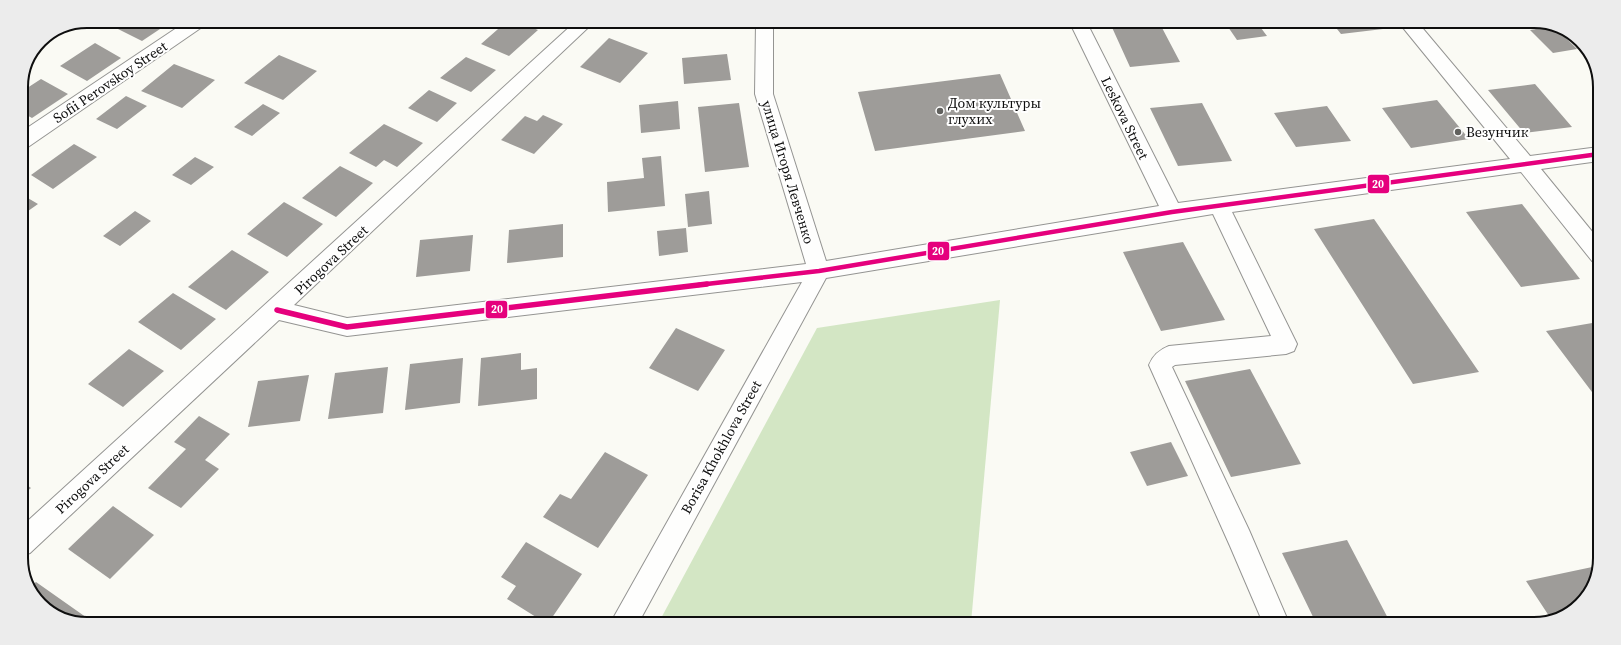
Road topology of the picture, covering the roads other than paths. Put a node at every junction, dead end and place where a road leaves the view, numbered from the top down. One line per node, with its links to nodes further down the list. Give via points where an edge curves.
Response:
1 (189, 28): 6 (street, Sofii Perovskoy Street)
2 (580, 28): 13 (street, Pirogova Street)
3 (764, 28): 12 (street, улица Игоря Левченко, via 764,94)
4 (1080, 28): 10 (street, Leskova Street)
5 (1412, 28): 8 (street)
6 (28, 137)
7 (1593, 155): 8 (street)
8 (1525, 163): 9 (street); 11 (street)
9 (1220, 206): 10 (street); 16 (street, via 1286,344 1169,356 1160,365)
10 (1172, 212): 12 (street)
11 (1593, 248)
12 (819, 271): 13 (street, via 347,327); 15 (street, Borisa Khokhlova Street)
13 (277, 310): 14 (street, Pirogova Street)
14 (28, 538)
15 (627, 617)
16 (1273, 617)

